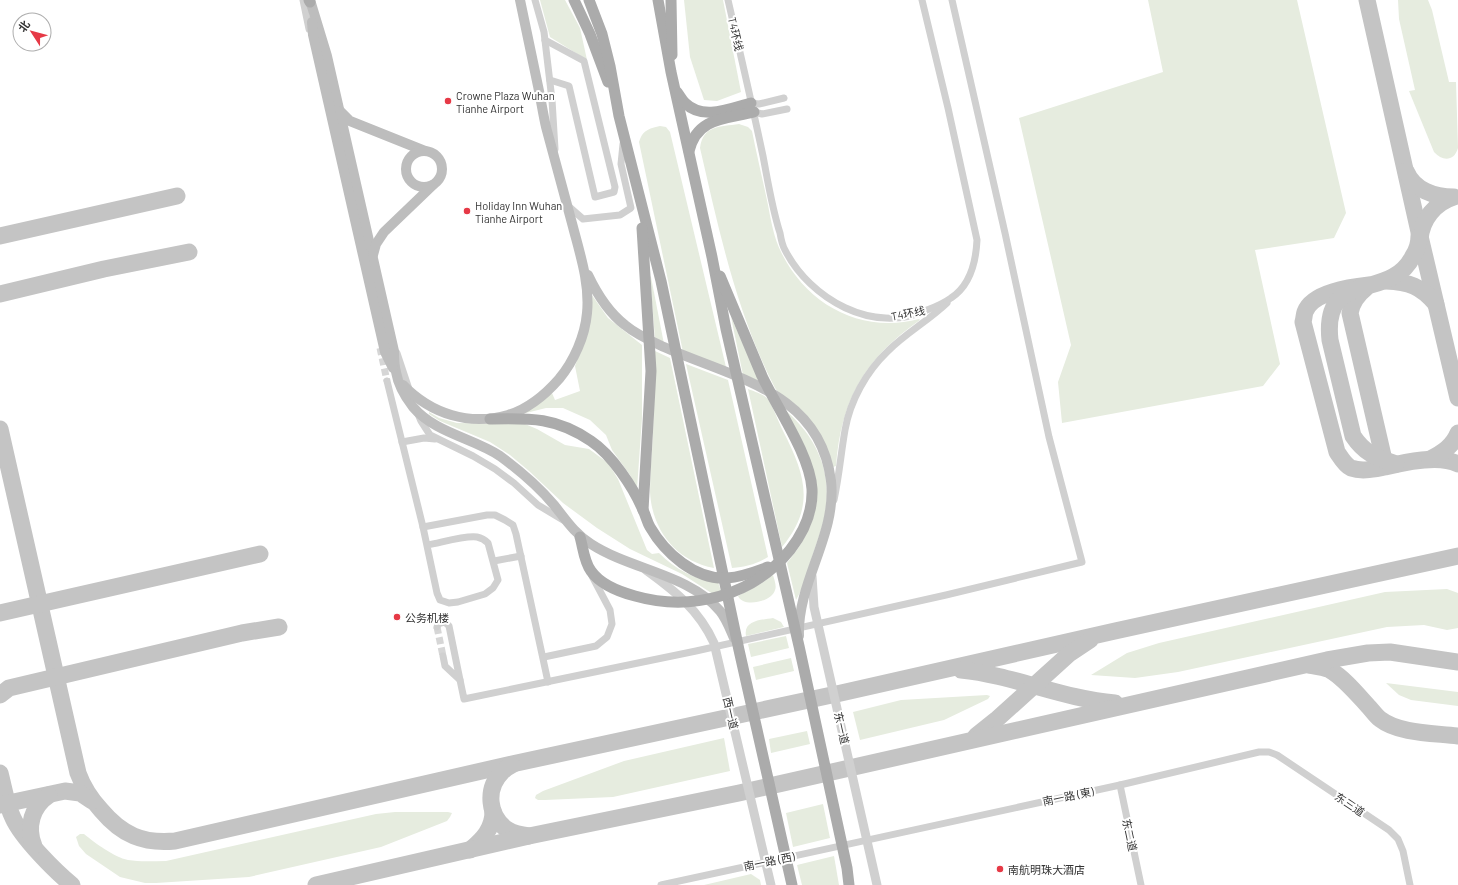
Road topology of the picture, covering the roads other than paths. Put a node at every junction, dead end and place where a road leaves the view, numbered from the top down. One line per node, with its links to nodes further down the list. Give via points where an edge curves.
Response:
1 (309, 0): 12 (street); 20 (main road, via 327,56); 32 (main road, via 313,36 385,352); 35 (street, via 400,365 421,422 430,434)
2 (520, 0): 24 (main road, via 546,126)
3 (535, 0): 11 (street)
4 (574, 0): 17 (main road)
5 (589, 0): 17 (main road, via 602,34)
6 (658, 0): 13 (main road)
7 (671, 0): 13 (main road)
8 (728, 0): 18 (street, T4环线)
9 (922, 0): 31 (street, T4环线, via 977,240 972,272 964,286)
10 (952, 0): 55 (street, via 1050,437 1082,562 696,652)
11 (545, 40): 14 (street); 14 (street, via 584,61 615,187 614,192 595,197 569,86)
12 (316, 61)
13 (671, 72): 15 (main road)
14 (550, 80): 24 (street)
15 (675, 88): 18 (main road, via 685,103 703,112); 23 (main road)
16 (784, 98): 18 (street)
17 (615, 99): 21 (main road)
18 (753, 108): 19 (street, via 762,114); 23 (main road, via 704,125 691,141); 31 (street, T4环线, via 776,223 784,249 797,271 812,287 849,310 889,318 922,313)
19 (786, 109)
20 (340, 112): 22 (main road, via 350,121); 28 (main road)
21 (624, 138): 26 (main road); 27 (street, via 621,164 631,208 620,215 583,219)
22 (425, 151): 25 (main road, via 436,155 442,164 441,175); 25 (main road, via 411,157 406,167 407,175 417,185 428,187)
23 (689, 151): 29 (main road)
24 (557, 166): 27 (main road)
25 (434, 184): 28 (main road, via 384,232)
26 (640, 203): 37 (main road, via 651,371); 51 (main road, via 661,281)
27 (567, 204): 30 (main road)
28 (372, 256): 32 (main road, via 394,351)
29 (712, 257): 44 (main road, via 763,377 807,465 812,487 808,520); 50 (main road, via 727,337)
30 (583, 264): 34 (main road, via 587,302 586,324 570,363 552,387 530,405 519,411); 38 (main road, via 601,300 625,325 647,340 741,377 776,395 804,419 824,450 829,466 832,499)
31 (952, 298): 38 (street, via 887,352 860,388 845,429 838,482)
32 (397, 376): 34 (main road, via 426,404 446,414); 39 (main road, via 409,401 421,415 490,451 522,474)
33 (387, 380): 36 (street)
34 (490, 419): 37 (main road, via 528,418 552,422 592,441 607,454 623,474)
35 (441, 441): 36 (street, via 424,438); 39 (street, via 495,469 538,505)
36 (402, 442): 40 (street)
37 (643, 510): 44 (main road, via 649,526 660,542 673,556 700,572 727,578 749,574)
38 (829, 519): 48 (main road)
39 (567, 523): 41 (main road)
40 (423, 527): 42 (street); 43 (street, via 487,515 495,516 513,525)
41 (580, 537): 46 (main road, via 610,555); 47 (main road)
42 (427, 545): 45 (street, via 477,537 488,543); 45 (street, via 437,593 444,602 458,602 488,593 498,580)
43 (521, 556): 45 (street); 53 (street)
44 (783, 558): 47 (main road, via 764,575 728,594 696,601 663,602 645,599 616,589)
45 (494, 561)
46 (643, 568): 51 (main road, via 678,581 702,595 720,611); 60 (street, 西一道, via 686,602 707,628 714,643)
47 (590, 570): 53 (street, via 610,610 610,631 596,646)
48 (812, 571): 50 (main road, via 800,617); 63 (street, 东一道, via 814,607)
49 (437, 627): 54 (street, via 438,624 445,622 449,626)
50 (799, 646): 62 (main road)
51 (739, 650): 61 (main road)
52 (442, 656): 54 (street, via 445,666)
53 (544, 657): 55 (street)
54 (460, 680): 55 (street, via 464,699)
55 (548, 682)
56 (1258, 752): 57 (street, 南一路 (東)); 65 (street, 东三道, via 1277,755 1388,830 1398,839 1403,851)
57 (1120, 785): 58 (street, 南一路 (東)); 64 (street, 东二道)
58 (878, 838): 59 (street, 南一路 (西))
59 (661, 885)
60 (771, 885)
61 (792, 885)
62 (849, 885)
63 (877, 885)
64 (1141, 885)
65 (1410, 885)

